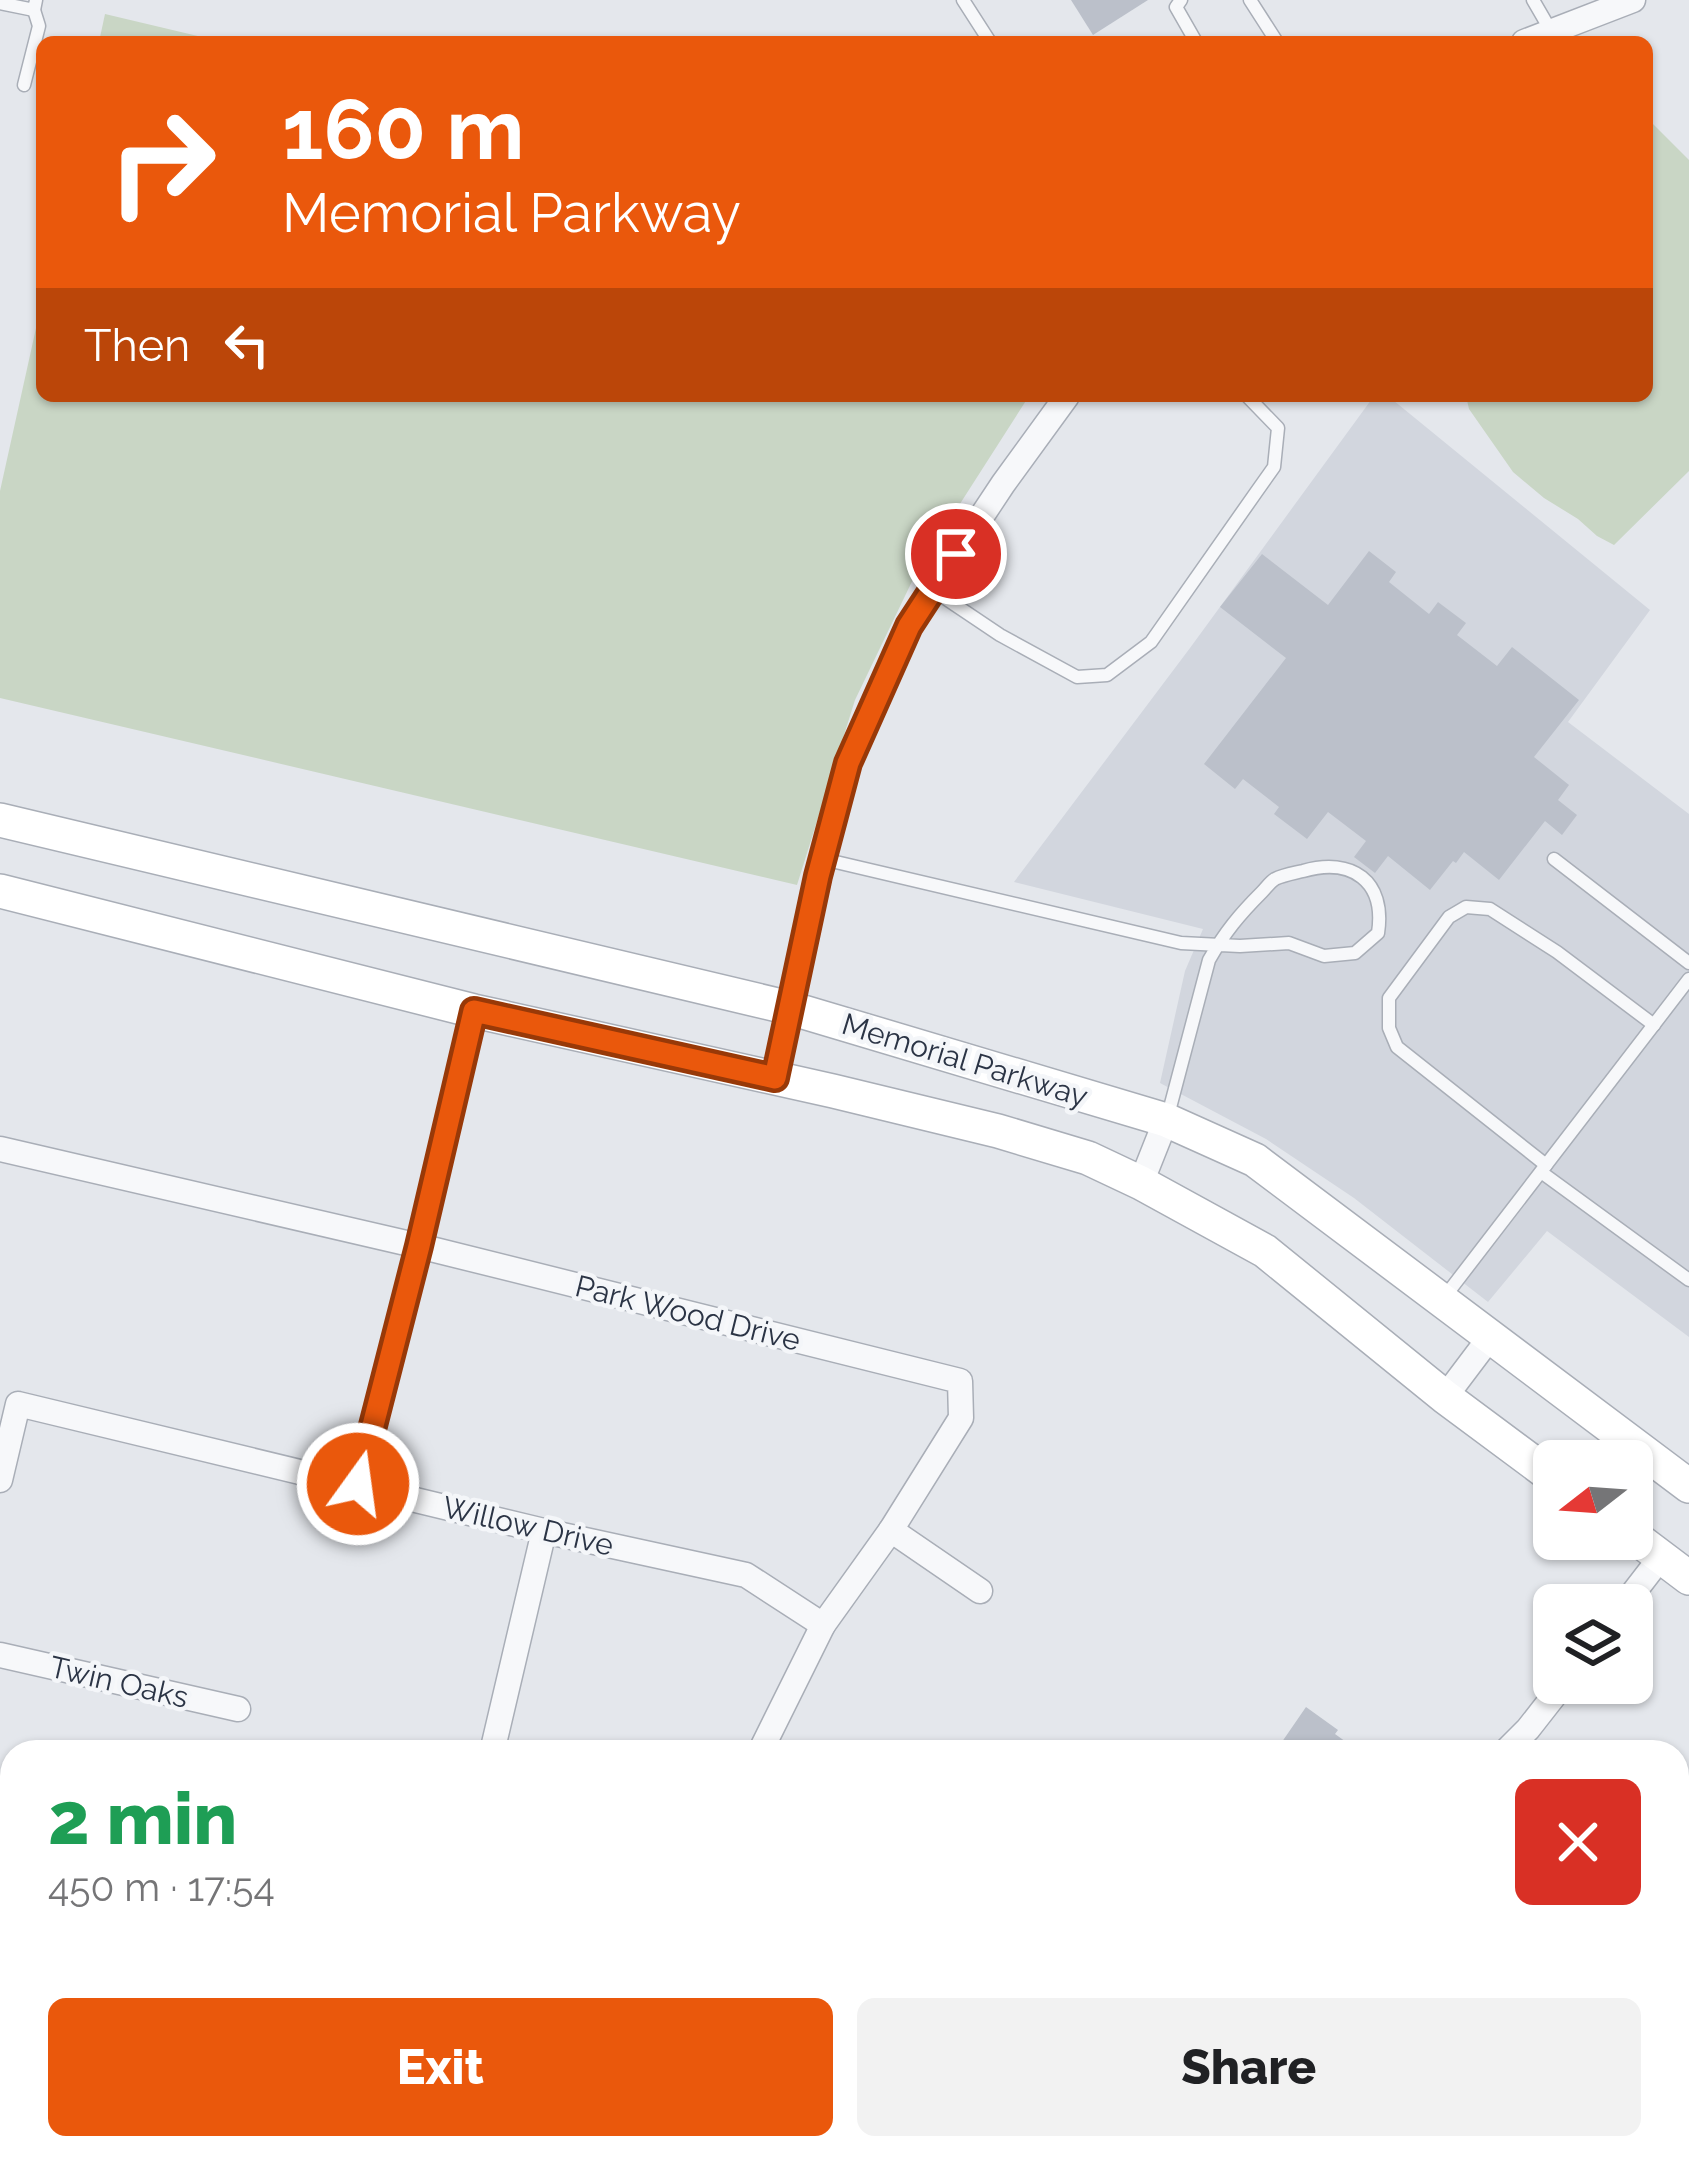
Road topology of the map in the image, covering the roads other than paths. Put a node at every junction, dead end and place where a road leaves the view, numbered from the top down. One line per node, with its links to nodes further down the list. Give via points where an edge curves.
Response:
1 (963, 0): 10 (lane)
2 (1180, 0): 11 (lane, via 1176,7)
3 (1250, 0): 12 (lane)
4 (1533, 0): 8 (lane)
5 (1633, 0): 8 (street)
6 (0, 3): 7 (lane)
7 (35, 5): 9 (lane)
8 (1551, 31): 13 (street)
9 (36, 36)
10 (986, 36)
11 (1193, 36)
12 (1273, 36)
13 (1539, 36)
14 (36, 38): 15 (lane)
15 (24, 85)
16 (1062, 402): 18 (street)
17 (1253, 402): 18 (lane, via 1278,428 1274,467 1151,642 1107,675 1078,677)
18 (933, 590): 20 (street, via 848,763)
19 (0, 820): 26 (street, Memorial Parkway)
20 (823, 859): 23 (lane, via 1181,943); 26 (street)
21 (1554, 859): 24 (lane)
22 (0, 891): 27 (street, Memorial Parkway)
23 (1218, 944): 23 (lane, via 1276,879 1316,867 1348,870 1372,885 1382,909 1378,933 1355,952); 30 (lane)
24 (1689, 963)
25 (1689, 979): 28 (lane)
26 (790, 1008): 29 (street); 30 (street, Memorial Parkway)
27 (474, 1011): 29 (street, Memorial Parkway); 34 (street)
28 (1654, 1025): 32 (lane); 32 (lane, via 1490,909 1450,917 1389,998 1396,1047)
29 (775, 1078): 33 (street, Memorial Parkway, via 998,1131)
30 (1166, 1120): 33 (street); 36 (street, Memorial Parkway, via 1255,1160)
31 (0, 1150): 34 (street, Park Wood Drive)
32 (1543, 1169): 35 (lane); 36 (lane)
33 (1142, 1183): 38 (street, Memorial Parkway, via 1265,1251)
34 (419, 1246): 41 (street); 43 (street, Park Wood Drive, via 960,1381 961,1418)
35 (1689, 1280)
36 (1443, 1300): 37 (street, Memorial Parkway)
37 (1491, 1336): 38 (street); 42 (street, Memorial Parkway)
38 (1445, 1397): 39 (street, Memorial Parkway)
39 (1533, 1462)
40 (0, 1480): 41 (street, Willow Drive, via 18,1404)
41 (358, 1484): 44 (street, Willow Drive)
42 (1689, 1486)
43 (891, 1530): 49 (street); 50 (street, Park Wood Drive)
44 (544, 1531): 50 (street, Willow Drive, via 746,1575); 54 (street)
45 (1653, 1551): 46 (street)
46 (1661, 1557): 47 (street); 48 (street)
47 (1689, 1578)
48 (1640, 1584)
49 (980, 1591)
50 (823, 1625): 55 (street, Park Wood Drive)
51 (0, 1655): 53 (street, Twin Oaks)
52 (1548, 1704): 56 (street)
53 (238, 1708)
54 (495, 1740)
55 (766, 1740)
56 (1517, 1740)

